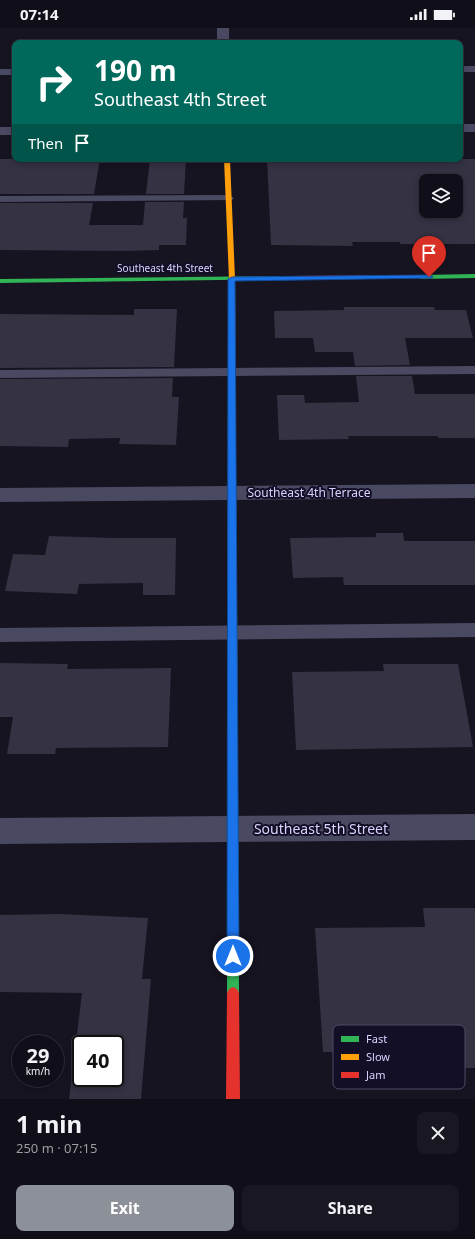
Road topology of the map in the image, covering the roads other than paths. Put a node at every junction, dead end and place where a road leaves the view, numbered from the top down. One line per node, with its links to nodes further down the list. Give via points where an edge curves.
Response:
1 (223, 28): 2 (street)
2 (223, 40)
3 (463, 69): 4 (lane)
4 (475, 69)
5 (0, 72): 6 (lane)
6 (12, 72)
7 (463, 128): 8 (street)
8 (475, 128)
9 (0, 131): 10 (street)
10 (12, 131)
11 (227, 162): 12 (street)
12 (228, 198): 13 (lane); 15 (street)
13 (0, 199)
14 (475, 276): 15 (street, Southeast 4th Street)
15 (232, 279): 16 (street, Southeast 4th Street); 18 (street)
16 (0, 281)
17 (475, 370): 18 (lane)
18 (232, 373): 19 (lane); 21 (street)
19 (0, 374)
20 (475, 491): 21 (street, Southeast 4th Terrace)
21 (232, 493): 22 (street, Southeast 4th Terrace); 24 (street)
22 (0, 494)
23 (475, 630): 24 (lane)
24 (232, 632): 25 (lane); 27 (street)
25 (0, 635)
26 (475, 827): 27 (street, Southeast 5th Street)
27 (233, 828): 28 (street, Southeast 5th Street); 29 (street)
28 (0, 831)
29 (233, 1099)

